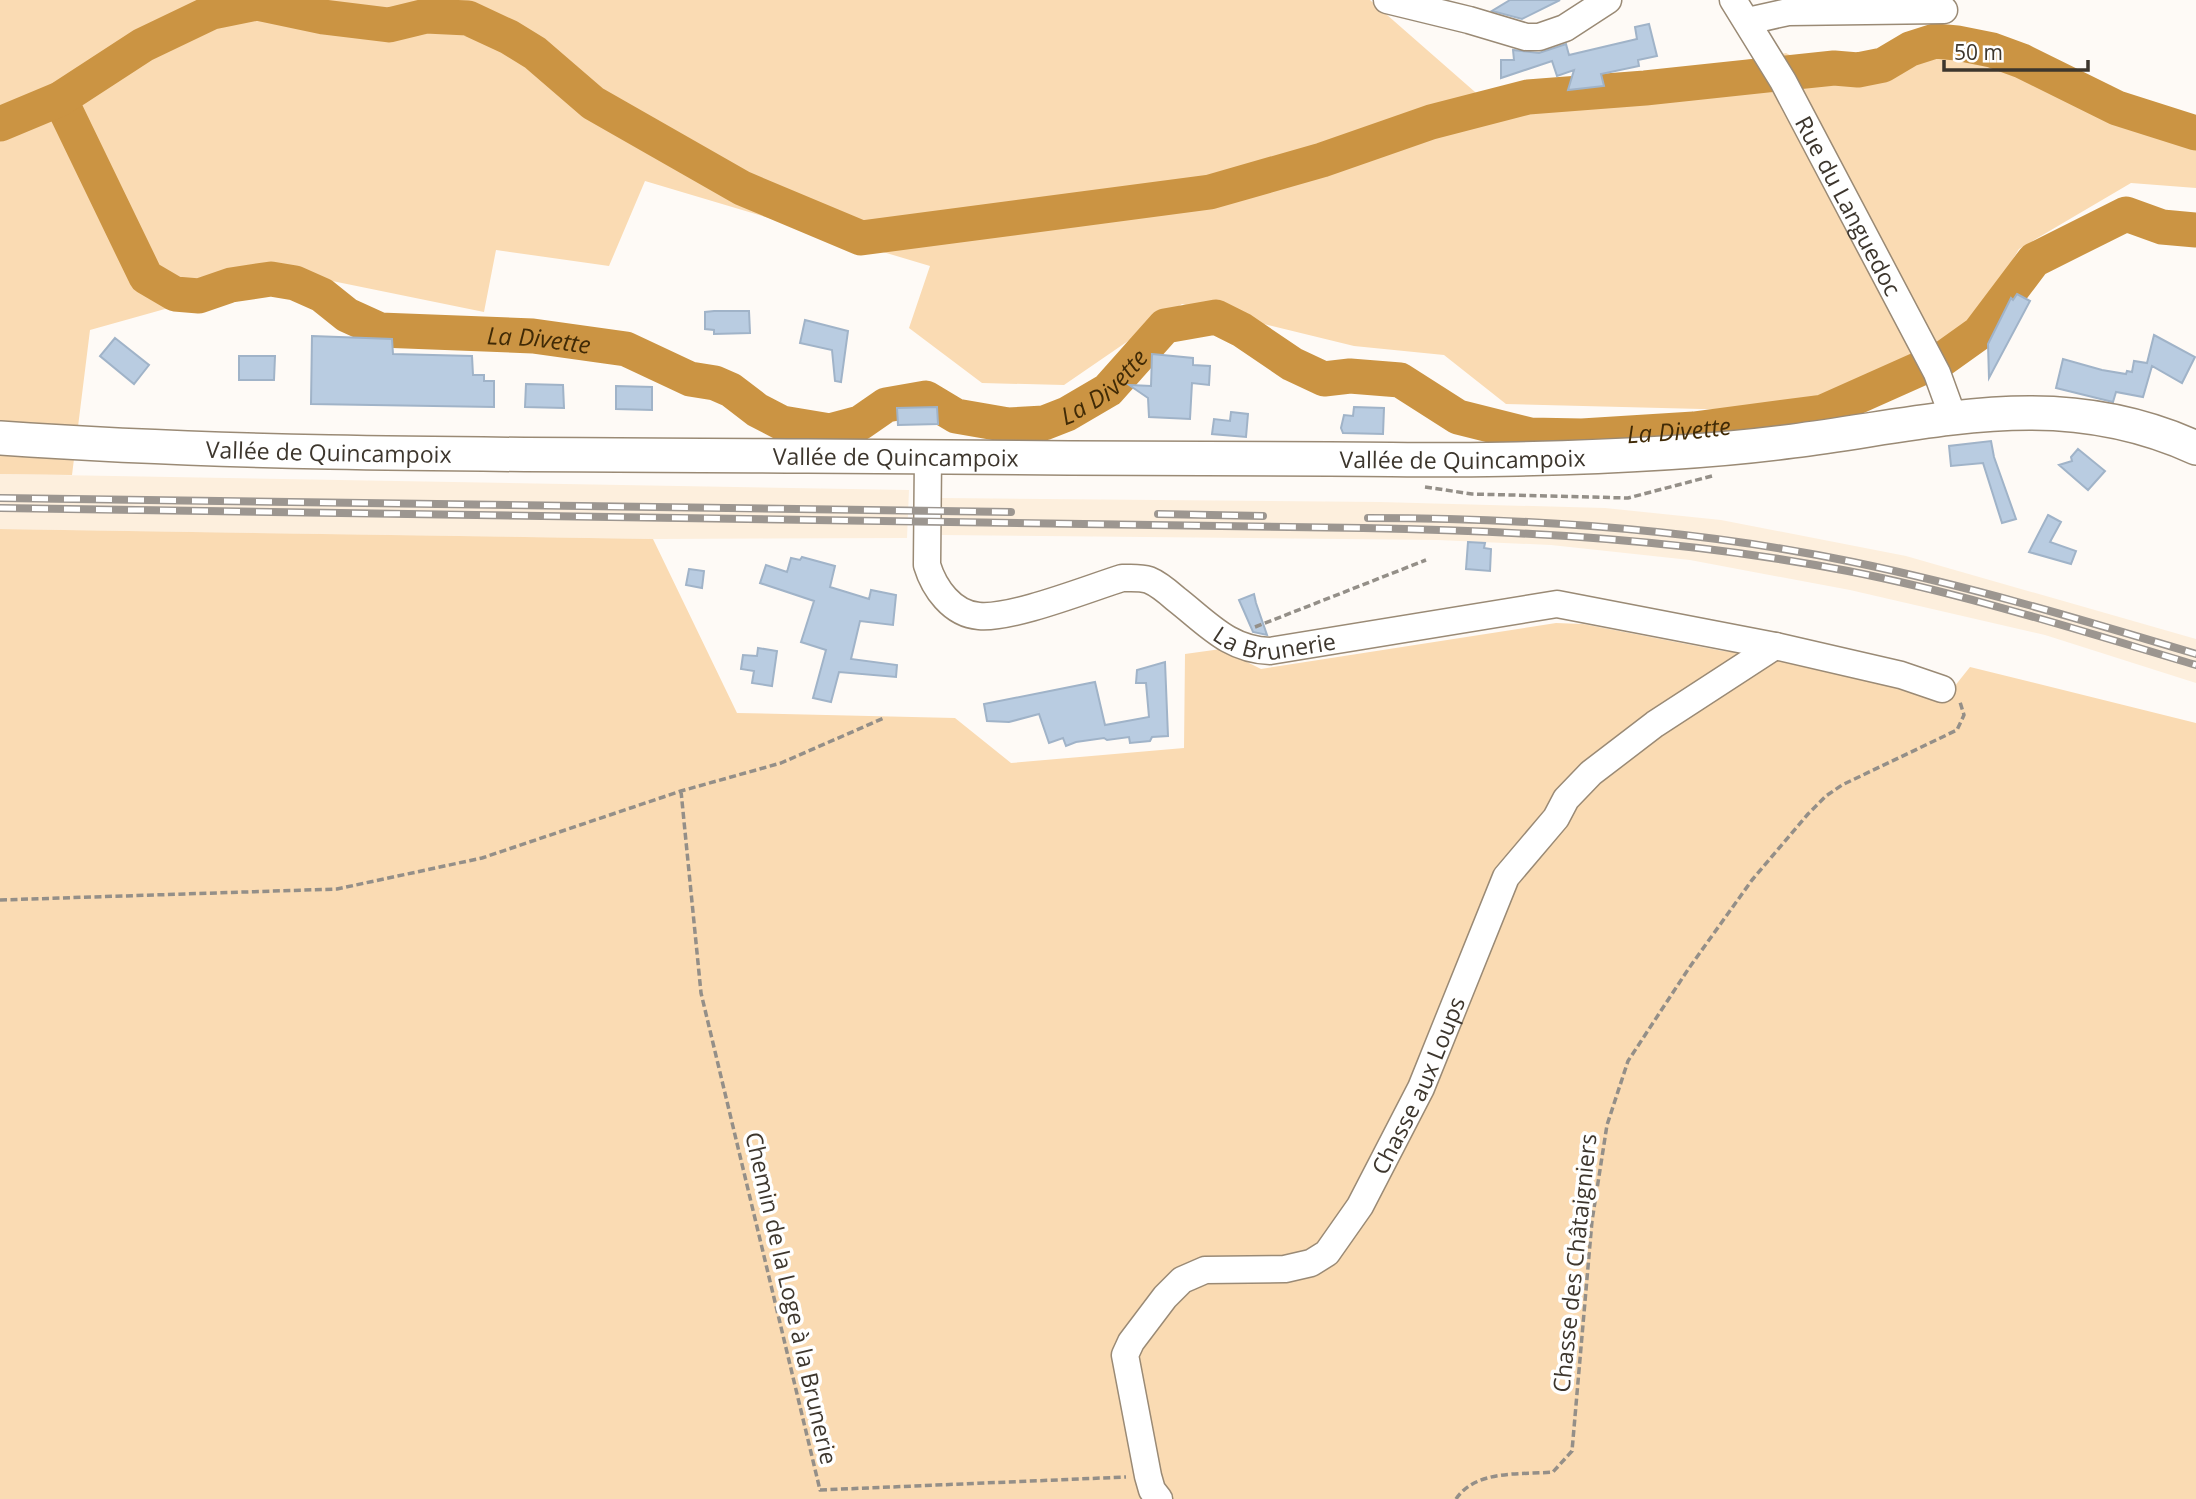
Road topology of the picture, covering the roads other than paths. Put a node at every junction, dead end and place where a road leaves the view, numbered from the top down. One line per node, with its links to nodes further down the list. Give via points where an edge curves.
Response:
1 (1387, 0): 2 (street, via 1539,37 1565,28)
2 (1608, 0)
3 (1944, 10): 4 (street)
4 (1740, 11): 5 (street, Rue du Languedoc, via 1783,81 1937,373)
5 (1954, 417): 7 (main road, Vallée de Quincampoix, via 1994,412 2059,414 2131,425); 8 (main road, Vallée de Quincampoix, via 1790,442 1517,459)
6 (0, 438): 8 (main road, Vallée de Quincampoix, via 197,449 431,454)
7 (2196, 448)
8 (929, 456): 9 (street, La Brunerie, via 927,565 941,594 976,616 994,616 1137,577 1161,587 1243,648 1270,651 1557,604)
9 (1775, 646): 10 (street, La Brunerie); 11 (street, Chasse aux Loups, via 1655,724 1591,773 1506,877 1420,1088 1360,1206 1327,1253 1311,1263 1285,1269 1205,1270 1182,1280 1131,1342 1125,1355)
10 (1942, 689)
11 (1153, 1488)

